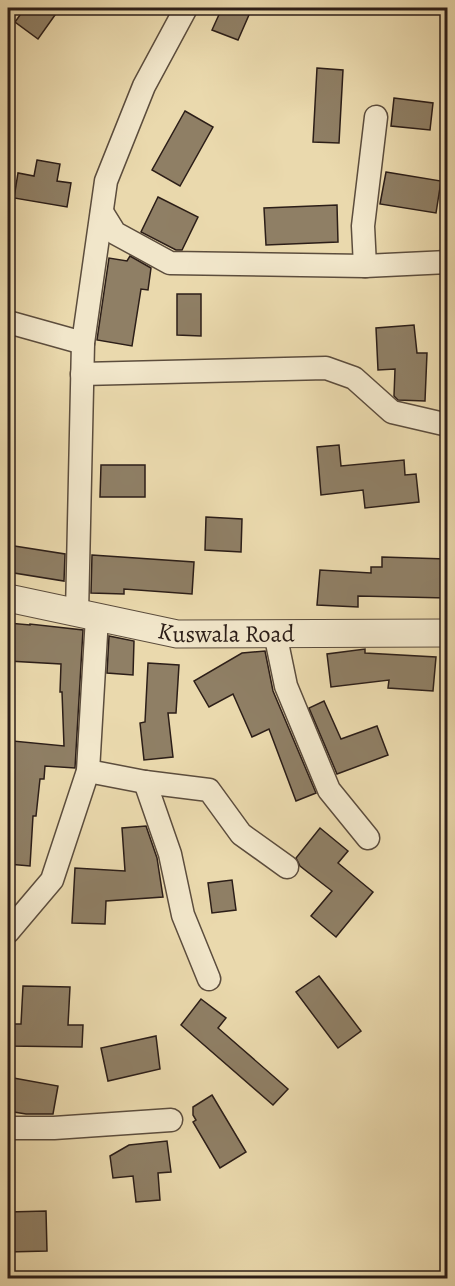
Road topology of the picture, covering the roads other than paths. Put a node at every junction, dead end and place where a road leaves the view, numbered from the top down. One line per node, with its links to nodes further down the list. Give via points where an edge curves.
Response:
1 (186, 8): 3 (street, via 140,97 106,182)
2 (376, 117): 5 (street, via 363,226)
3 (102, 212): 5 (street, via 115,233 170,263); 7 (street)
4 (447, 262): 5 (street)
5 (365, 266)
6 (8, 322): 7 (street)
7 (83, 343): 8 (street)
8 (82, 374): 9 (street, via 326,368 354,378 392,412); 11 (street)
9 (447, 425)
10 (8, 598): 11 (street, Kuswala Road)
11 (87, 615): 12 (street, Kuswala Road, via 177,634); 14 (street)
12 (275, 633): 13 (street, Kuswala Road); 16 (street, via 286,686 329,790)
13 (447, 633)
14 (88, 771): 15 (street); 18 (street, via 52,880)
15 (145, 782): 17 (street, via 209,790 242,834); 19 (street, via 170,854 183,915)
16 (368, 838)
17 (287, 867)
18 (8, 932)
19 (208, 979)
20 (171, 1120): 21 (street)
21 (8, 1128)

